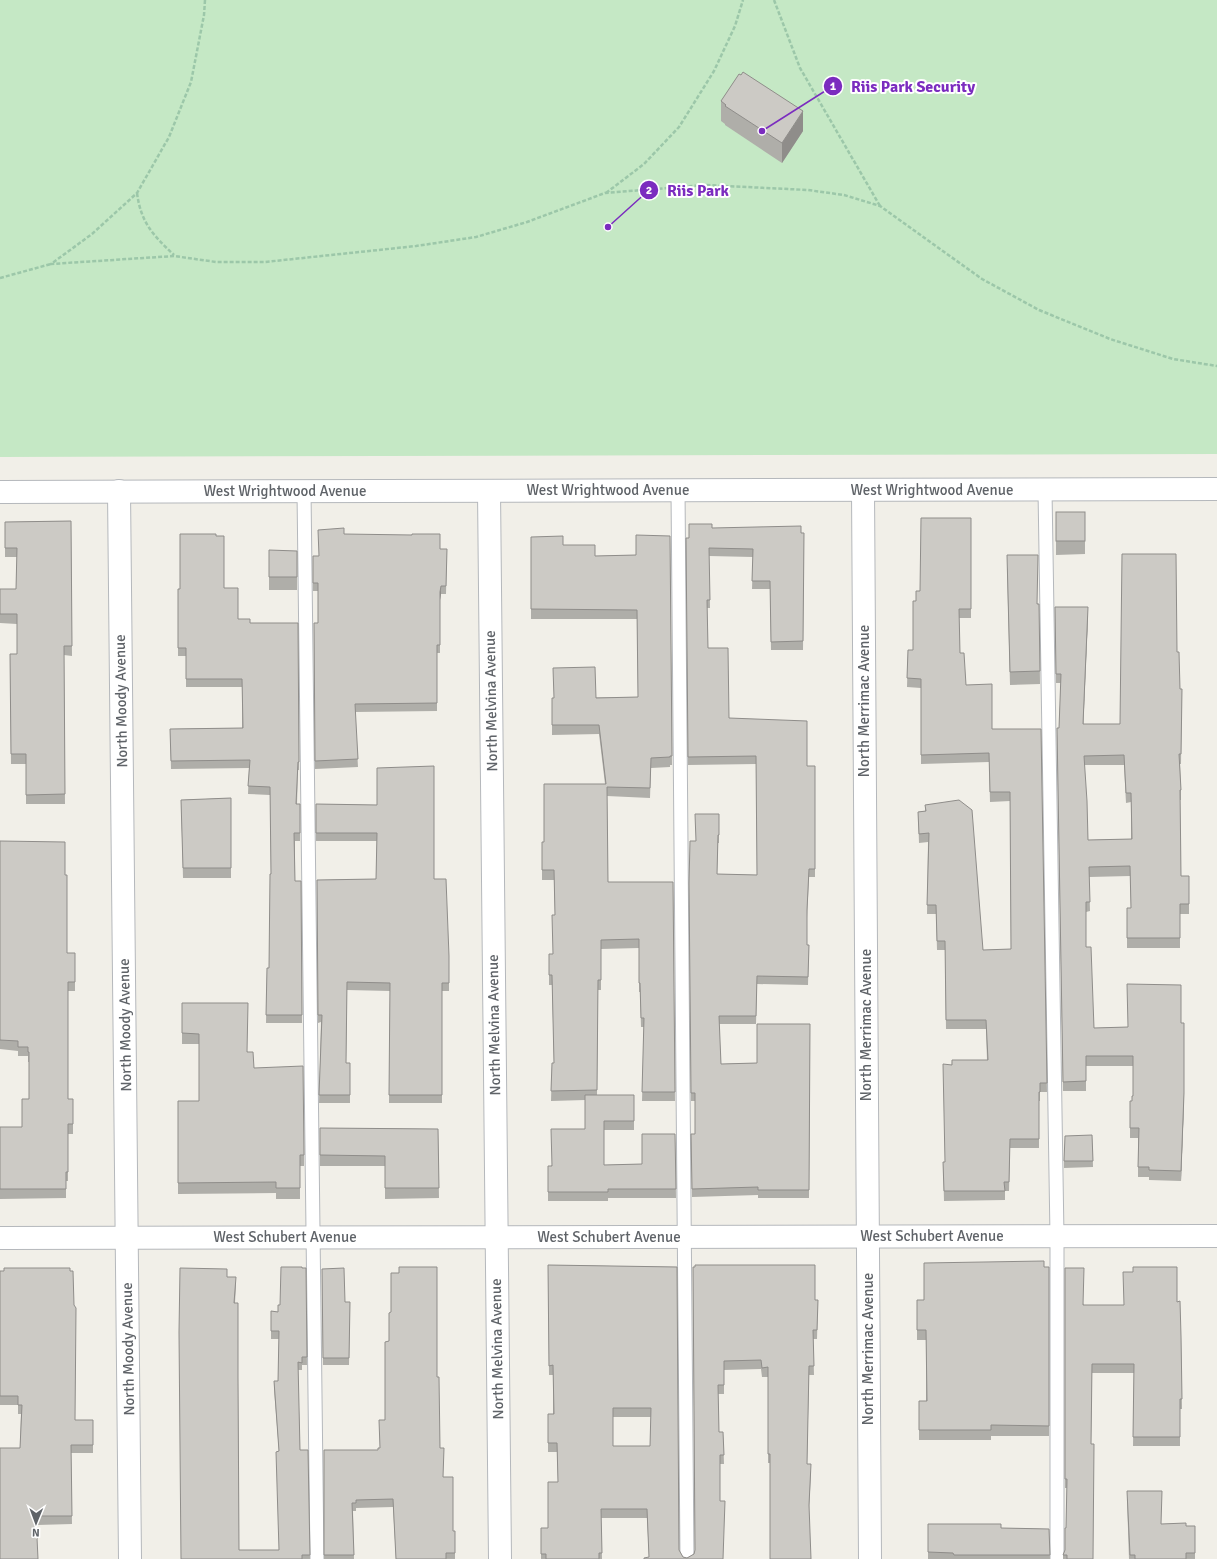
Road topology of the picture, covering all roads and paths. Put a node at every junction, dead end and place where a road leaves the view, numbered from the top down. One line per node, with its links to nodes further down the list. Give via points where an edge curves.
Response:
1 (205, 0): 4 (path, via 191,82 169,137)
2 (743, 0): 5 (path, via 736,26 714,71 679,127 644,164)
3 (774, 0): 6 (path, via 800,68)
4 (137, 193): 7 (path, via 145,222); 8 (path, via 92,234)
5 (605, 194): 6 (path, via 705,185 808,190 844,195); 7 (path, via 476,237 416,246 265,262 216,262)
6 (880, 206): 10 (path, via 982,279 1039,310 1117,341 1174,359)
7 (174, 256): 8 (path)
8 (51, 264): 9 (path)
9 (0, 278)
10 (1217, 366)
11 (1217, 489): 14 (street, West Wrightwood Avenue)
12 (678, 490): 13 (street, West Wrightwood Avenue); 17 (street, West Wrightwood Avenue); 24 (lane)
13 (862, 490): 14 (street, West Wrightwood Avenue); 19 (street, North Merrimac Avenue)
14 (1045, 490): 20 (lane)
15 (119, 491): 16 (street, West Wrightwood Avenue); 18 (street, West Wrightwood Avenue); 26 (street, North Moody Avenue)
16 (304, 491): 17 (street, West Wrightwood Avenue); 22 (lane)
17 (489, 491): 23 (street, North Melvina Avenue)
18 (0, 492)
19 (868, 1236): 20 (street, West Schubert Avenue); 24 (street, West Schubert Avenue); 31 (street, North Merrimac Avenue)
20 (1057, 1236): 21 (street, West Schubert Avenue); 32 (lane)
21 (1217, 1236)
22 (314, 1237): 23 (street, West Schubert Avenue); 26 (street, West Schubert Avenue); 28 (lane)
23 (496, 1237): 24 (street, West Schubert Avenue); 29 (street, North Melvina Avenue)
24 (684, 1237): 30 (lane)
25 (0, 1238): 26 (street, West Schubert Avenue)
26 (126, 1238): 27 (street, North Moody Avenue)
27 (130, 1559)
28 (317, 1559)
29 (500, 1559)
30 (687, 1559)
31 (870, 1559)
32 (1057, 1559)

